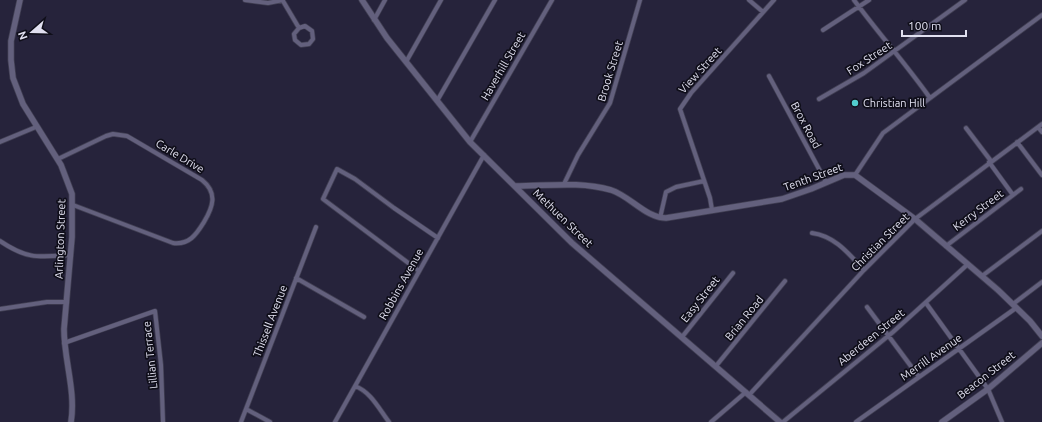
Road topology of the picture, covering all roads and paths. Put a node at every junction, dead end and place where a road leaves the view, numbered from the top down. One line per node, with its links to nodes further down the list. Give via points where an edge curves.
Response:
1 (20, 0): 28 (street, Arlington Street, via 11,41 12,70 19,96)
2 (245, 0): 3 (street, via 268,3)
3 (283, 0): 19 (street)
4 (362, 0): 18 (street, Methuen Street)
5 (386, 0): 18 (street)
6 (441, 0): 22 (street)
7 (495, 0): 26 (street)
8 (552, 0): 33 (street, Haverhill Street)
9 (640, 0): 42 (street, Brook Street, via 610,103 578,155)
10 (749, 0): 16 (street)
11 (774, 0): 16 (street, View Street)
12 (854, 0): 15 (street)
13 (869, 0): 15 (street)
14 (965, 0): 21 (street, Fox Street)
15 (859, 7): 20 (street); 21 (street)
16 (764, 12): 40 (street, View Street, via 680,108)
17 (1042, 15): 24 (street)
18 (374, 20): 22 (street, Methuen Street)
19 (299, 28): 19 (street, via 305,26 312,31 313,39 309,44 302,45 296,42 294,34)
20 (823, 30)
21 (896, 52): 24 (street); 25 (street, Fox Street)
22 (406, 62): 26 (street, Methuen Street)
23 (770, 76): 41 (street, Brox Road)
24 (930, 98): 38 (street, via 883,133)
25 (819, 99)
26 (436, 101): 33 (street, Methuen Street)
27 (1042, 124): 29 (street, Christian Street)
28 (36, 126): 32 (street); 36 (street, Arlington Street)
29 (1038, 127): 31 (street); 34 (street, Christian Street)
30 (966, 128): 37 (street)
31 (1042, 132)
32 (0, 142)
33 (470, 142): 35 (street, Methuen Street)
34 (1017, 142): 37 (street, Christian Street); 39 (street)
35 (484, 155): 43 (street, Methuen Street); 53 (street, Robbins Avenue)
36 (58, 159): 46 (street, Arlington Street, via 70,187); 46 (street, Carle Drive, via 106,136 119,134 127,136 208,184 213,197 211,210 197,233 179,244)
37 (990, 162): 45 (street); 49 (street, Christian Street)
38 (855, 175): 41 (street, Tenth Street, via 844,175); 49 (street, Tenth Street)
39 (1042, 175)
40 (704, 181): 47 (street, View Street); 48 (street, via 676,187 666,193)
41 (826, 182): 47 (street, Tenth Street, via 782,199)
42 (564, 184): 43 (street); 48 (street, via 594,186 615,192)
43 (515, 186): 73 (street, Methuen Street, via 572,242)
44 (1022, 189): 45 (street, Kerry Street)
45 (1013, 195): 55 (street, Kerry Street)
46 (73, 205): 56 (street, Arlington Street)
47 (712, 210): 48 (street, Tenth Street)
48 (660, 218)
49 (915, 219): 55 (street, Tenth Street); 58 (street, Christian Street)
50 (316, 227): 62 (street, Thissell Avenue)
51 (1042, 231): 61 (street)
52 (812, 233): 58 (street, via 826,236 836,242)
53 (438, 238): 59 (street, Robbins Avenue); 59 (street, via 355,178 337,169 323,199)
54 (0, 240): 56 (street, via 12,249 30,256)
55 (946, 246): 57 (street, Tenth Street)
56 (71, 255): 65 (street, Arlington Street)
57 (968, 264): 61 (street, Tenth Street); 66 (street, Aberdeen Street)
58 (864, 270): 81 (street, Christian Street)
59 (419, 271): 79 (street, Robbins Avenue)
60 (732, 273): 73 (street, Easy Street)
61 (982, 276): 67 (street, Tenth Street)
62 (296, 278): 70 (street); 82 (street, Thissell Avenue)
63 (785, 281): 77 (street, Brian Road)
64 (1042, 282): 67 (street, Merrill Avenue)
65 (67, 302): 69 (street); 74 (street, Arlington Street)
66 (926, 303): 71 (street, Aberdeen Street); 76 (street)
67 (1015, 306): 72 (street, Tenth Street); 76 (street, Merrill Avenue)
68 (867, 307): 71 (street)
69 (0, 308)
70 (364, 317)
71 (888, 335): 78 (street); 90 (street, Aberdeen Street)
72 (1042, 336)
73 (682, 337): 77 (street, Methuen Street)
74 (64, 343): 83 (street, Arlington Street, via 72,393); 84 (street, Lillian Terrace, via 155,311 162,371)
75 (1042, 343): 80 (street, Beacon Street)
76 (960, 349): 78 (street, Merrill Avenue); 80 (street)
77 (716, 366): 81 (street, Methuen Street)
78 (919, 376): 91 (street, Merrill Avenue)
79 (355, 386): 87 (street, Robbins Avenue); 88 (street, via 368,393)
80 (988, 389): 92 (street, Beacon Street); 93 (street)
81 (747, 394): 89 (street, Christian Street); 90 (street, Methuen Street)
82 (246, 409): 85 (street, Thissell Avenue); 86 (street)
83 (71, 422)
84 (163, 422)
85 (241, 422)
86 (270, 422)
87 (335, 422)
88 (389, 422)
89 (711, 422)
90 (781, 422)
91 (856, 422)
92 (942, 422)
93 (1002, 422)

